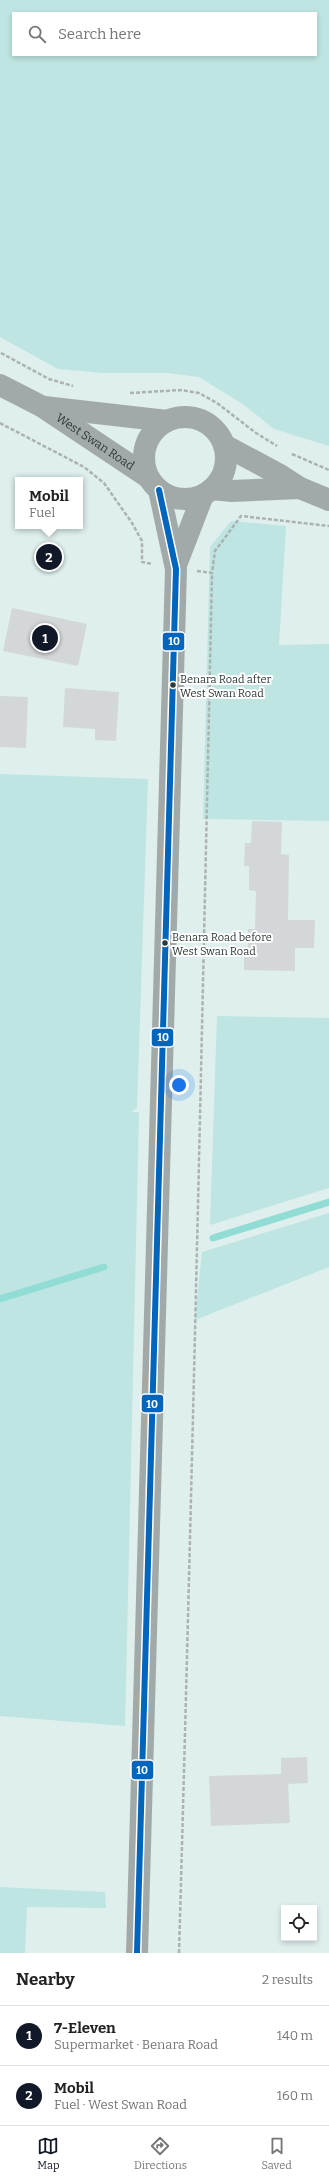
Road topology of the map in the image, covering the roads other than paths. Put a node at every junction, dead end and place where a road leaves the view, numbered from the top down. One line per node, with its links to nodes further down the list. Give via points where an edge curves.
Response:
1 (0, 385): 2 (main road, West Swan Road)
2 (43, 407): 3 (main road, West Swan Road); 5 (main road, West Swan Road)
3 (167, 421): 4 (main road, via 186,417 204,421 214,429); 5 (main road, via 152,433 144,449 144,464)
4 (224, 445): 6 (main road); 7 (main road, via 225,467 221,479)
5 (154, 484): 7 (main road, via 178,499 191,499); 9 (main road)
6 (300, 488): 7 (main road); 8 (main road)
7 (208, 492): 9 (main road)
8 (329, 500)
9 (176, 565): 10 (main road)
10 (137, 1953)

